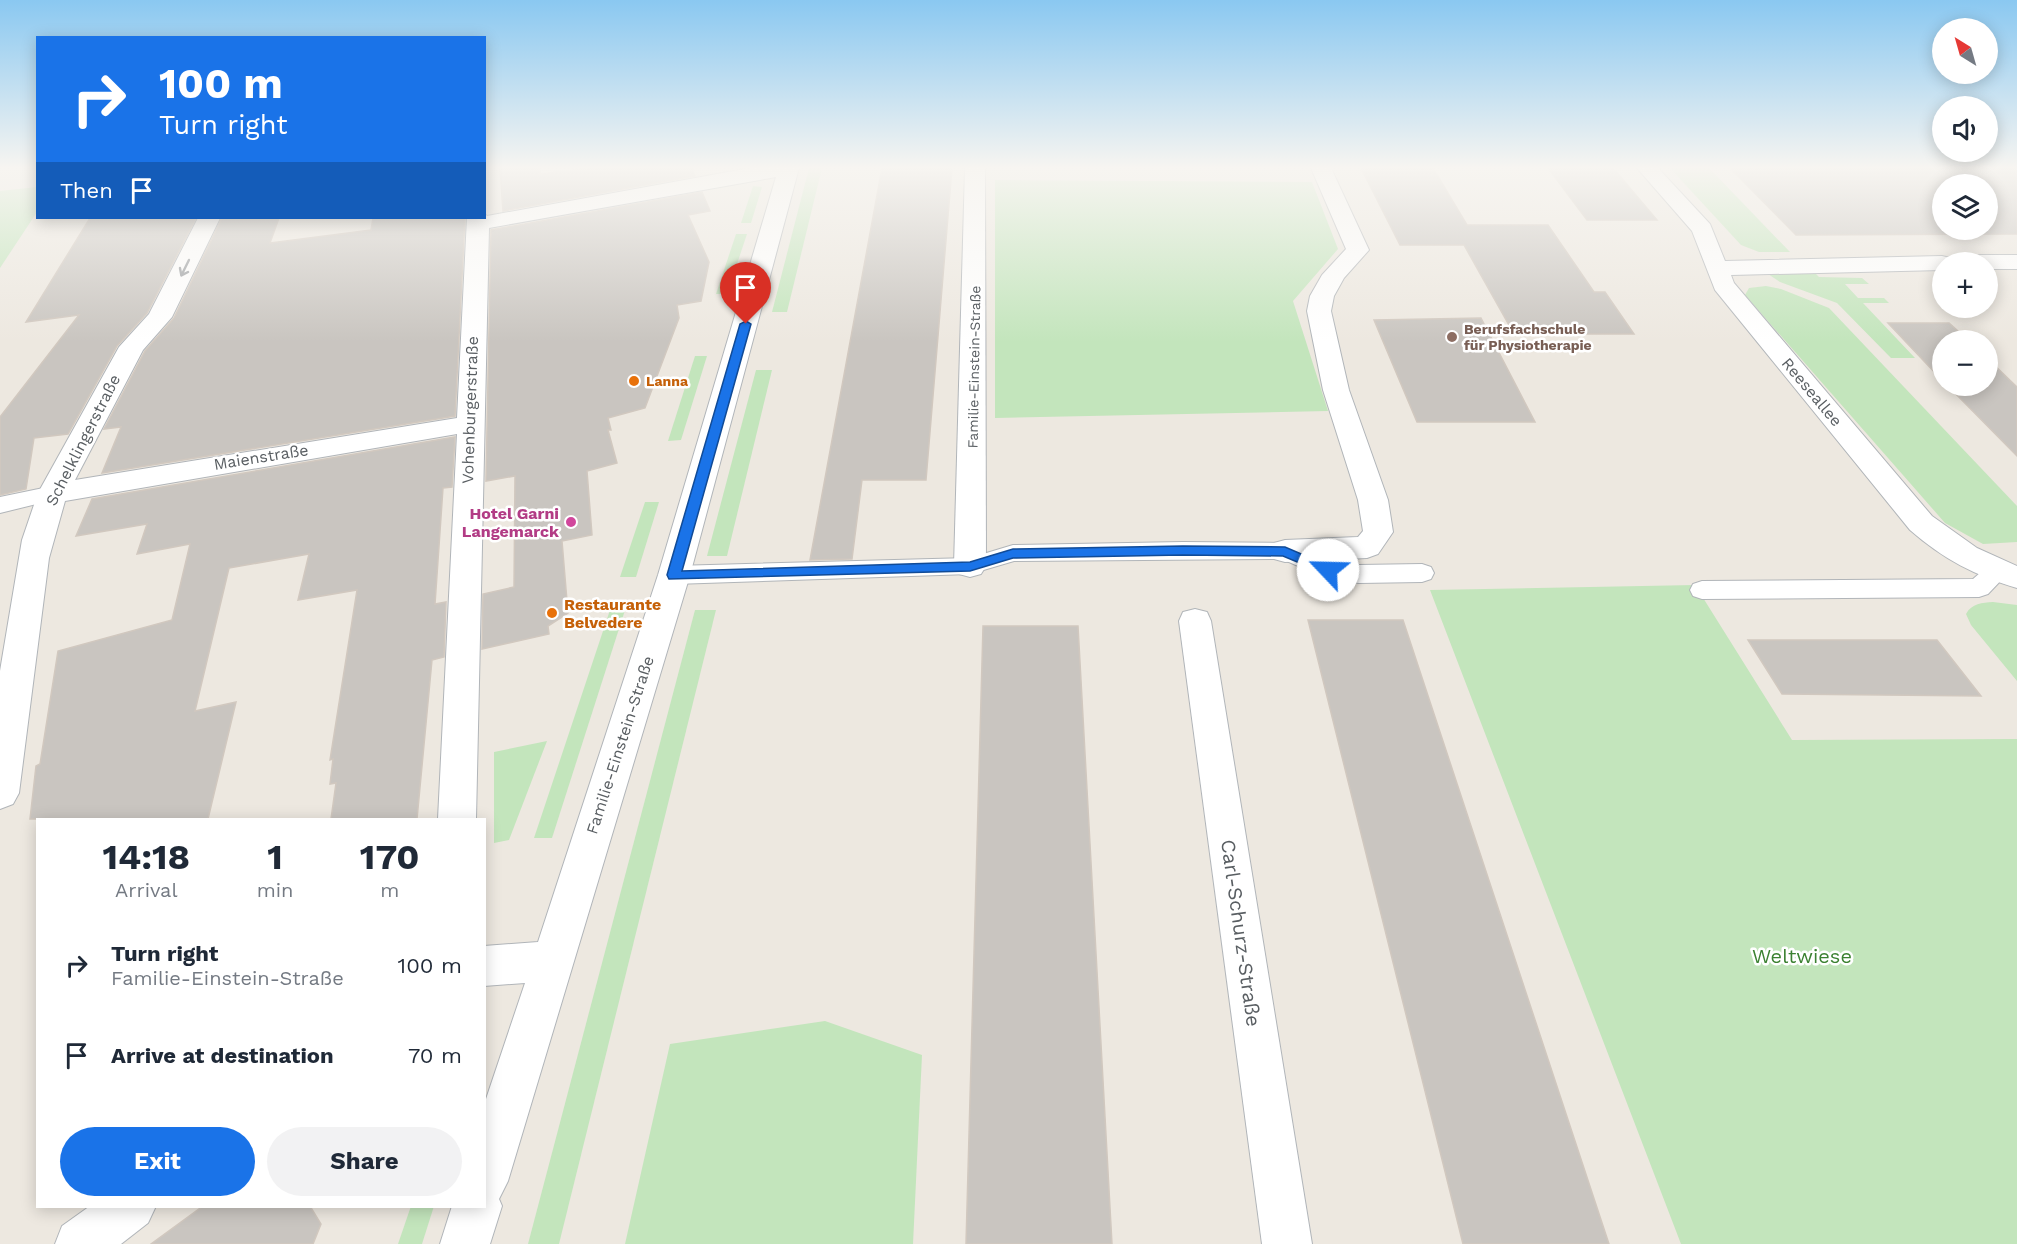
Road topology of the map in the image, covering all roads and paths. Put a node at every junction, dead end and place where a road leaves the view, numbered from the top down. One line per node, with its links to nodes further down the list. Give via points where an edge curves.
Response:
1 (205, 226): 12 (street, Schelklingerstraße, one-way to 12, via 160,317 132,347)
2 (478, 226): 11 (street, Vohenburgerstraße)
3 (772, 226): 18 (street, Familie-Einstein-Straße)
4 (974, 226): 15 (street, Familie-Einstein-Straße)
5 (1347, 226): 14 (street, via 1358,250 1334,275 1319,311 1336,390 1373,500 1378,532 1367,548)
6 (1699, 226): 10 (street, Reeseallee)
7 (1998, 262): 8 (street)
8 (2017, 262)
9 (1932, 263): 10 (street)
10 (1717, 268): 17 (street, Reeseallee, via 1723,285 1921,523 1948,547)
11 (469, 424): 12 (street, Maienstraße); 22 (street, Vohenburgerstraße)
12 (53, 493): 13 (lane); 21 (street, Schelklingerstraße, via 33,558)
13 (0, 505)
14 (1285, 551): 15 (lane, via 1013,553); 16 (lane, via 1328,570 1359,574)
15 (970, 566): 18 (lane)
16 (1422, 573)
17 (2007, 574): 19 (lane, via 1979,588)
18 (674, 575): 23 (street, Familie-Einstein-Straße)
19 (1702, 590)
20 (1195, 621): 30 (street, Carl-Schurz-Straße)
21 (0, 793)
22 (457, 818)
23 (552, 961): 24 (street); 25 (street, Familie-Einstein-Straße)
24 (486, 966)
25 (486, 1175)
26 (128, 1208): 28 (street)
27 (476, 1208): 29 (street)
28 (80, 1244)
29 (465, 1244)
30 (1287, 1244)

